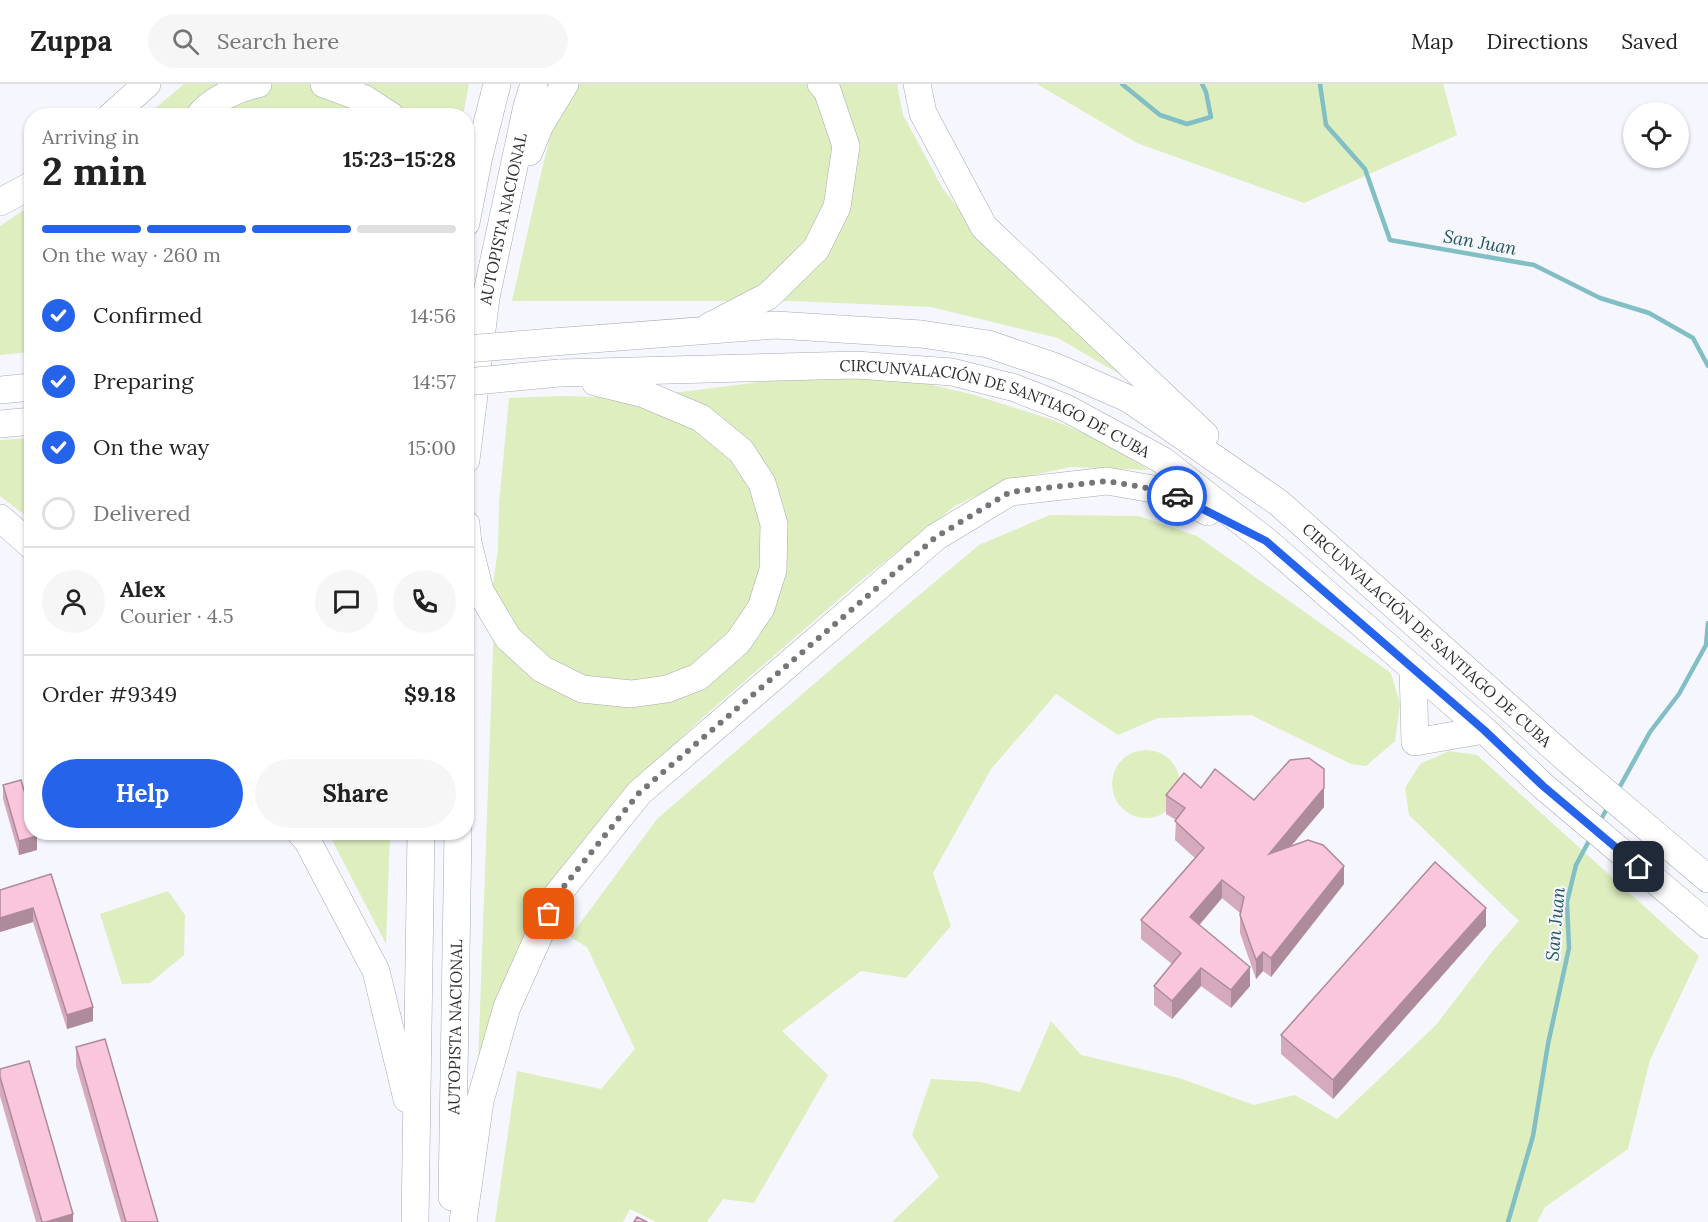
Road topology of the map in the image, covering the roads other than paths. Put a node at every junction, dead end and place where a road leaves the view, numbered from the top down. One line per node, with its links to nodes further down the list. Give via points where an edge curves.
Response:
1 (147, 84): 9 (highway)
2 (258, 84): 10 (highway)
3 (324, 84): 11 (highway)
4 (497, 84): 12 (highway)
5 (534, 84): 15 (highway, AUTOPISTA NACIONAL)
6 (565, 84): 15 (highway, via 540,125)
7 (821, 84): 16 (highway, via 827,90 846,147 837,207 816,249 768,296)
8 (917, 84): 25 (highway, via 923,113 984,227)
9 (120, 108)
10 (206, 108)
11 (379, 108)
12 (474, 182)
13 (24, 189): 14 (highway)
14 (0, 202)
15 (501, 220): 22 (highway, AUTOPISTA NACIONAL, via 486,297)
16 (698, 332): 17 (highway, CIRCUNVALACIÓN DE SANTIAGO DE CUBA, bridge); 25 (highway, CIRCUNVALACIÓN DE SANTIAGO DE CUBA, via 776,325 921,334 988,344 1056,366 1129,399)
17 (474, 348)
18 (559, 373): 19 (highway, CIRCUNVALACIÓN DE SANTIAGO DE CUBA, bridge); 28 (highway, CIRCUNVALACIÓN DE SANTIAGO DE CUBA, via 856,365 952,372 1015,388 1066,408 1162,460); 29 (highway, via 644,394 692,414 741,451 762,483 774,524 773,570 761,608 738,642 698,676 667,689 631,694 582,689 542,669 508,638 480,591)
19 (474, 381)
20 (24, 388): 21 (highway)
21 (0, 390)
22 (474, 395)
23 (24, 422): 24 (highway)
24 (0, 424)
25 (1279, 503): 35 (highway, CIRCUNVALACIÓN DE SANTIAGO DE CUBA)
26 (0, 518): 27 (highway)
27 (24, 539)
28 (1266, 541): 30 (highway, CIRCUNVALACIÓN DE SANTIAGO DE CUBA); 40 (highway, via 1170,492 1107,481 1010,492 936,537 639,793 557,895 504,1017 480,1101)
29 (474, 567)
30 (1413, 668): 31 (highway, CIRCUNVALACIÓN DE SANTIAGO DE CUBA); 31 (highway, via 1414,742)
31 (1484, 730): 36 (highway, CIRCUNVALACIÓN DE SANTIAGO DE CUBA, via 1543,786)
32 (307, 840): 37 (highway, via 376,971)
33 (421, 840): 37 (highway)
34 (458, 840): 39 (highway, AUTOPISTA NACIONAL)
35 (1708, 879)
36 (1708, 925)
37 (416, 1149): 38 (highway)
38 (415, 1222)
39 (451, 1222)
40 (463, 1222)

